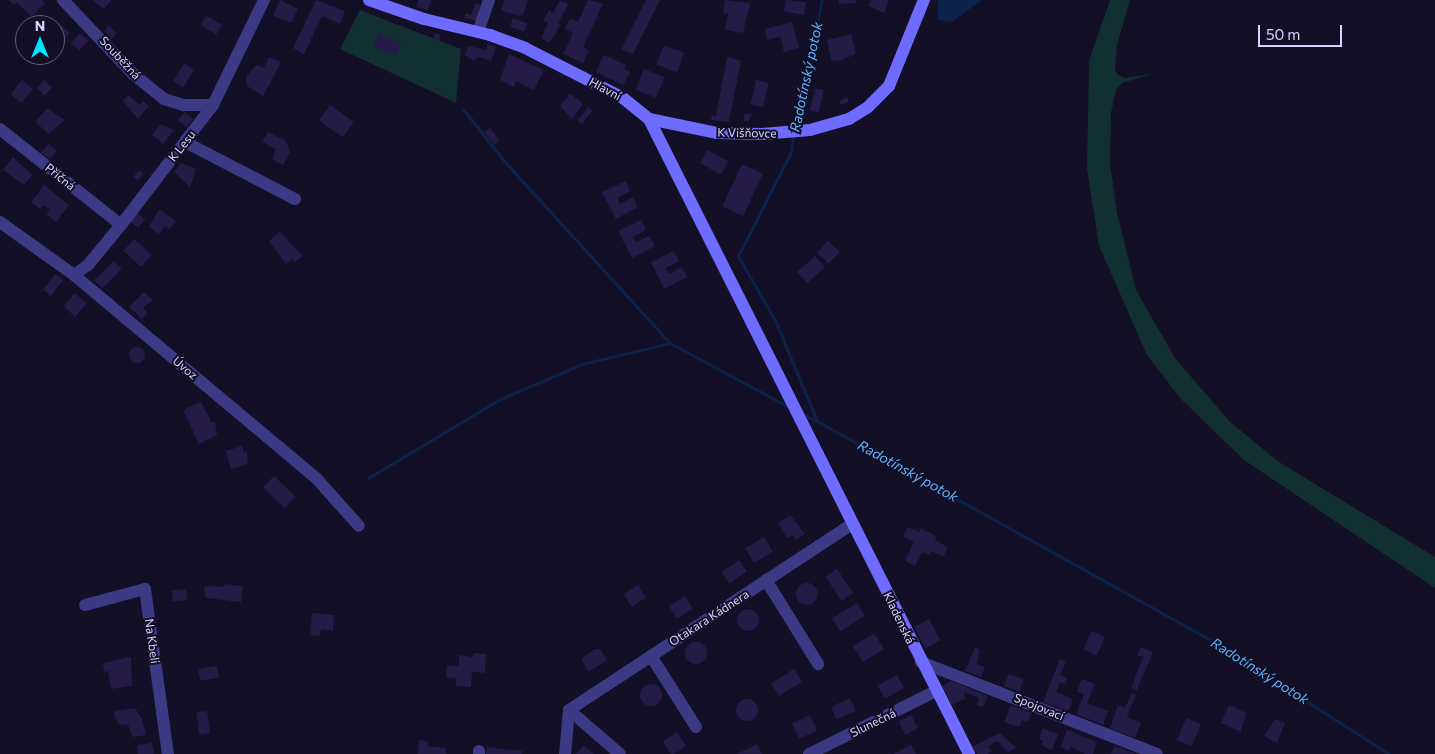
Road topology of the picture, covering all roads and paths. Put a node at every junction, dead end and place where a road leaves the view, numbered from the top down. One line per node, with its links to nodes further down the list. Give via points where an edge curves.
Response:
1 (63, 0): 7 (street, Souběžná, via 132,73 164,99 184,105)
2 (264, 0): 7 (street, K Lesu)
3 (369, 0): 6 (main road, Hlavní, via 424,19)
4 (489, 0): 6 (street)
5 (924, 0): 8 (main road, K Višňovce, via 889,86 868,107 849,119 810,130 762,134 717,133)
6 (478, 32): 8 (main road, Hlavní, via 539,54 600,85 632,104)
7 (213, 104): 10 (street, K Lesu)
8 (649, 119): 15 (main road, Hlavní)
9 (0, 129): 13 (street, Příčná)
10 (185, 142): 11 (street); 13 (street, K Lesu)
11 (294, 199)
12 (0, 222): 14 (street, Úvoz)
13 (120, 226): 14 (street, K Lesu, via 88,265)
14 (74, 275): 17 (street, Úvoz, via 316,478)
15 (832, 480): 16 (main road, Kladenská)
16 (852, 524): 18 (street, Otakara Kádnera); 21 (main road, Kladenská)
17 (359, 526)
18 (766, 580): 20 (street, Otakara Kádnera); 22 (street)
19 (85, 605): 26 (street, Na Kbeli, via 145,589)
20 (651, 656): 24 (street, Otakara Kádnera); 25 (street)
21 (921, 662): 23 (main road, Kladenská); 31 (street, Spojovací)
22 (818, 664)
23 (936, 692): 29 (street, Slunečná); 30 (main road, Kladenská)
24 (570, 710): 27 (street); 28 (street)
25 (696, 727)
26 (168, 754)
27 (565, 754)
28 (620, 754)
29 (809, 754)
30 (969, 754)
31 (1157, 754)

